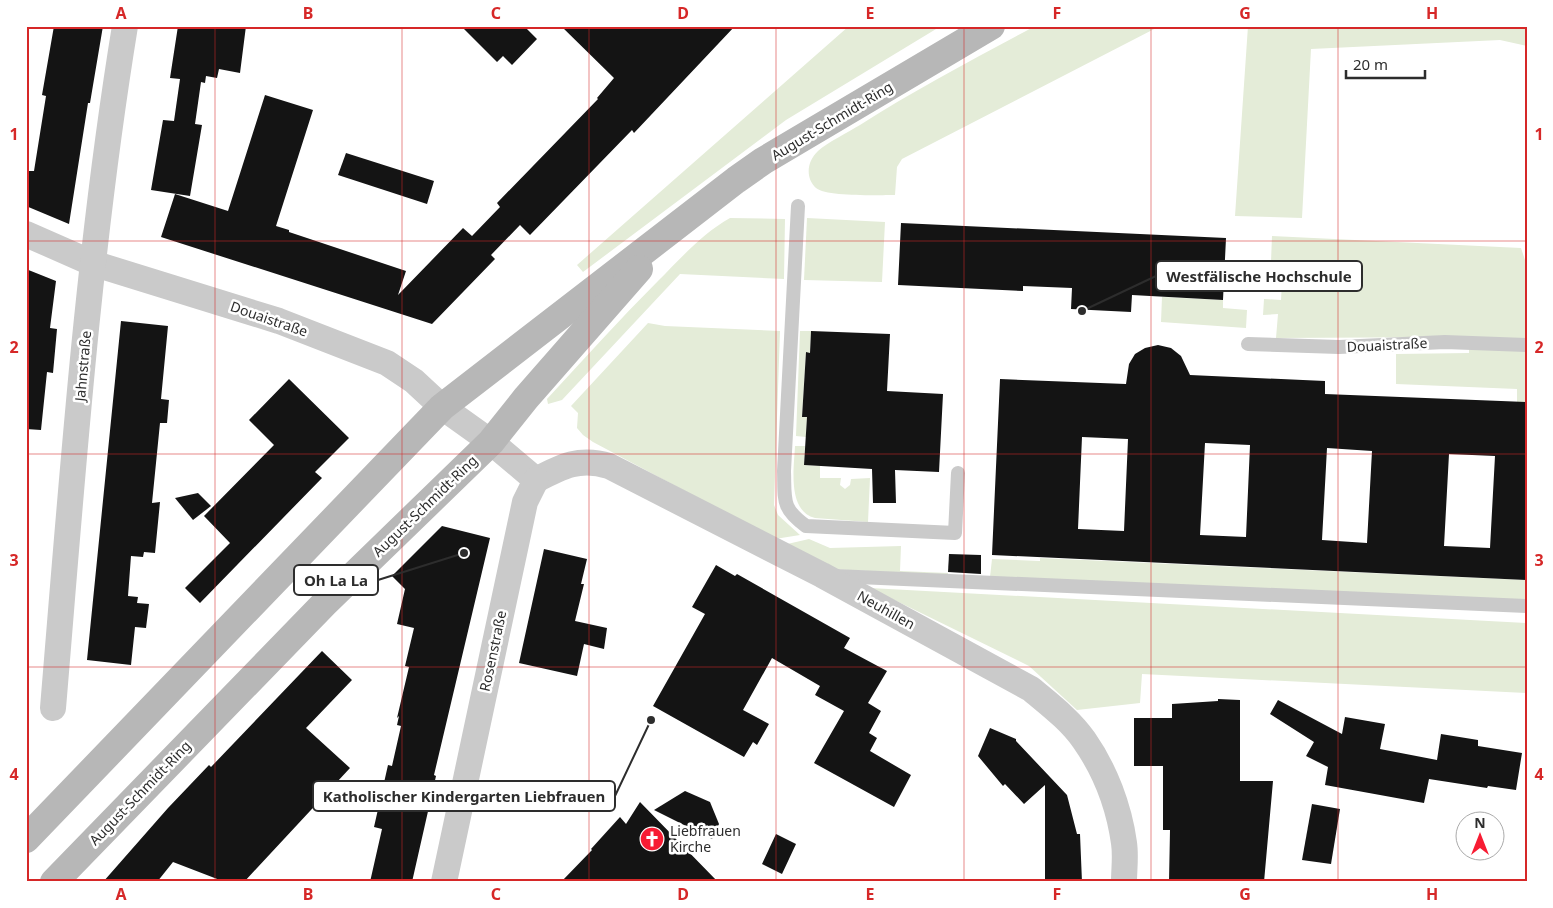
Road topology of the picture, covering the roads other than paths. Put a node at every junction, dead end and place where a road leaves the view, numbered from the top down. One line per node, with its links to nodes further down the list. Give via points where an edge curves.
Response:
1 (125, 26): 6 (street, Jahnstraße)
2 (992, 26): 4 (main road, August-Schmidt-Ring, via 763,161)
3 (798, 206): 11 (lane, via 785,503 794,518 806,526 955,532)
4 (678, 224): 9 (main road, August-Schmidt-Ring); 10 (main road, August-Schmidt-Ring)
5 (26, 234): 6 (street, Douaistraße)
6 (92, 263): 9 (street, Douaistraße, via 279,321 387,364 414,381); 15 (street, Jahnstraße)
7 (1248, 344): 8 (lane, Douaistraße, via 1339,347 1445,342)
8 (1527, 345)
9 (442, 407): 10 (street, Douaistraße); 16 (main road, August-Schmidt-Ring)
10 (491, 442): 12 (street); 17 (main road, August-Schmidt-Ring, via 324,604)
11 (958, 473)
12 (536, 480): 13 (street, Neuhillen, via 558,468 597,462); 18 (street, Rosenstraße, via 525,502)
13 (822, 575): 14 (lane); 19 (street, Neuhillen, via 1031,689 1060,714 1084,739 1104,772 1125,844)
14 (1527, 606)
15 (53, 708)
16 (26, 839)
17 (54, 882)
18 (444, 882)
19 (1124, 882)

